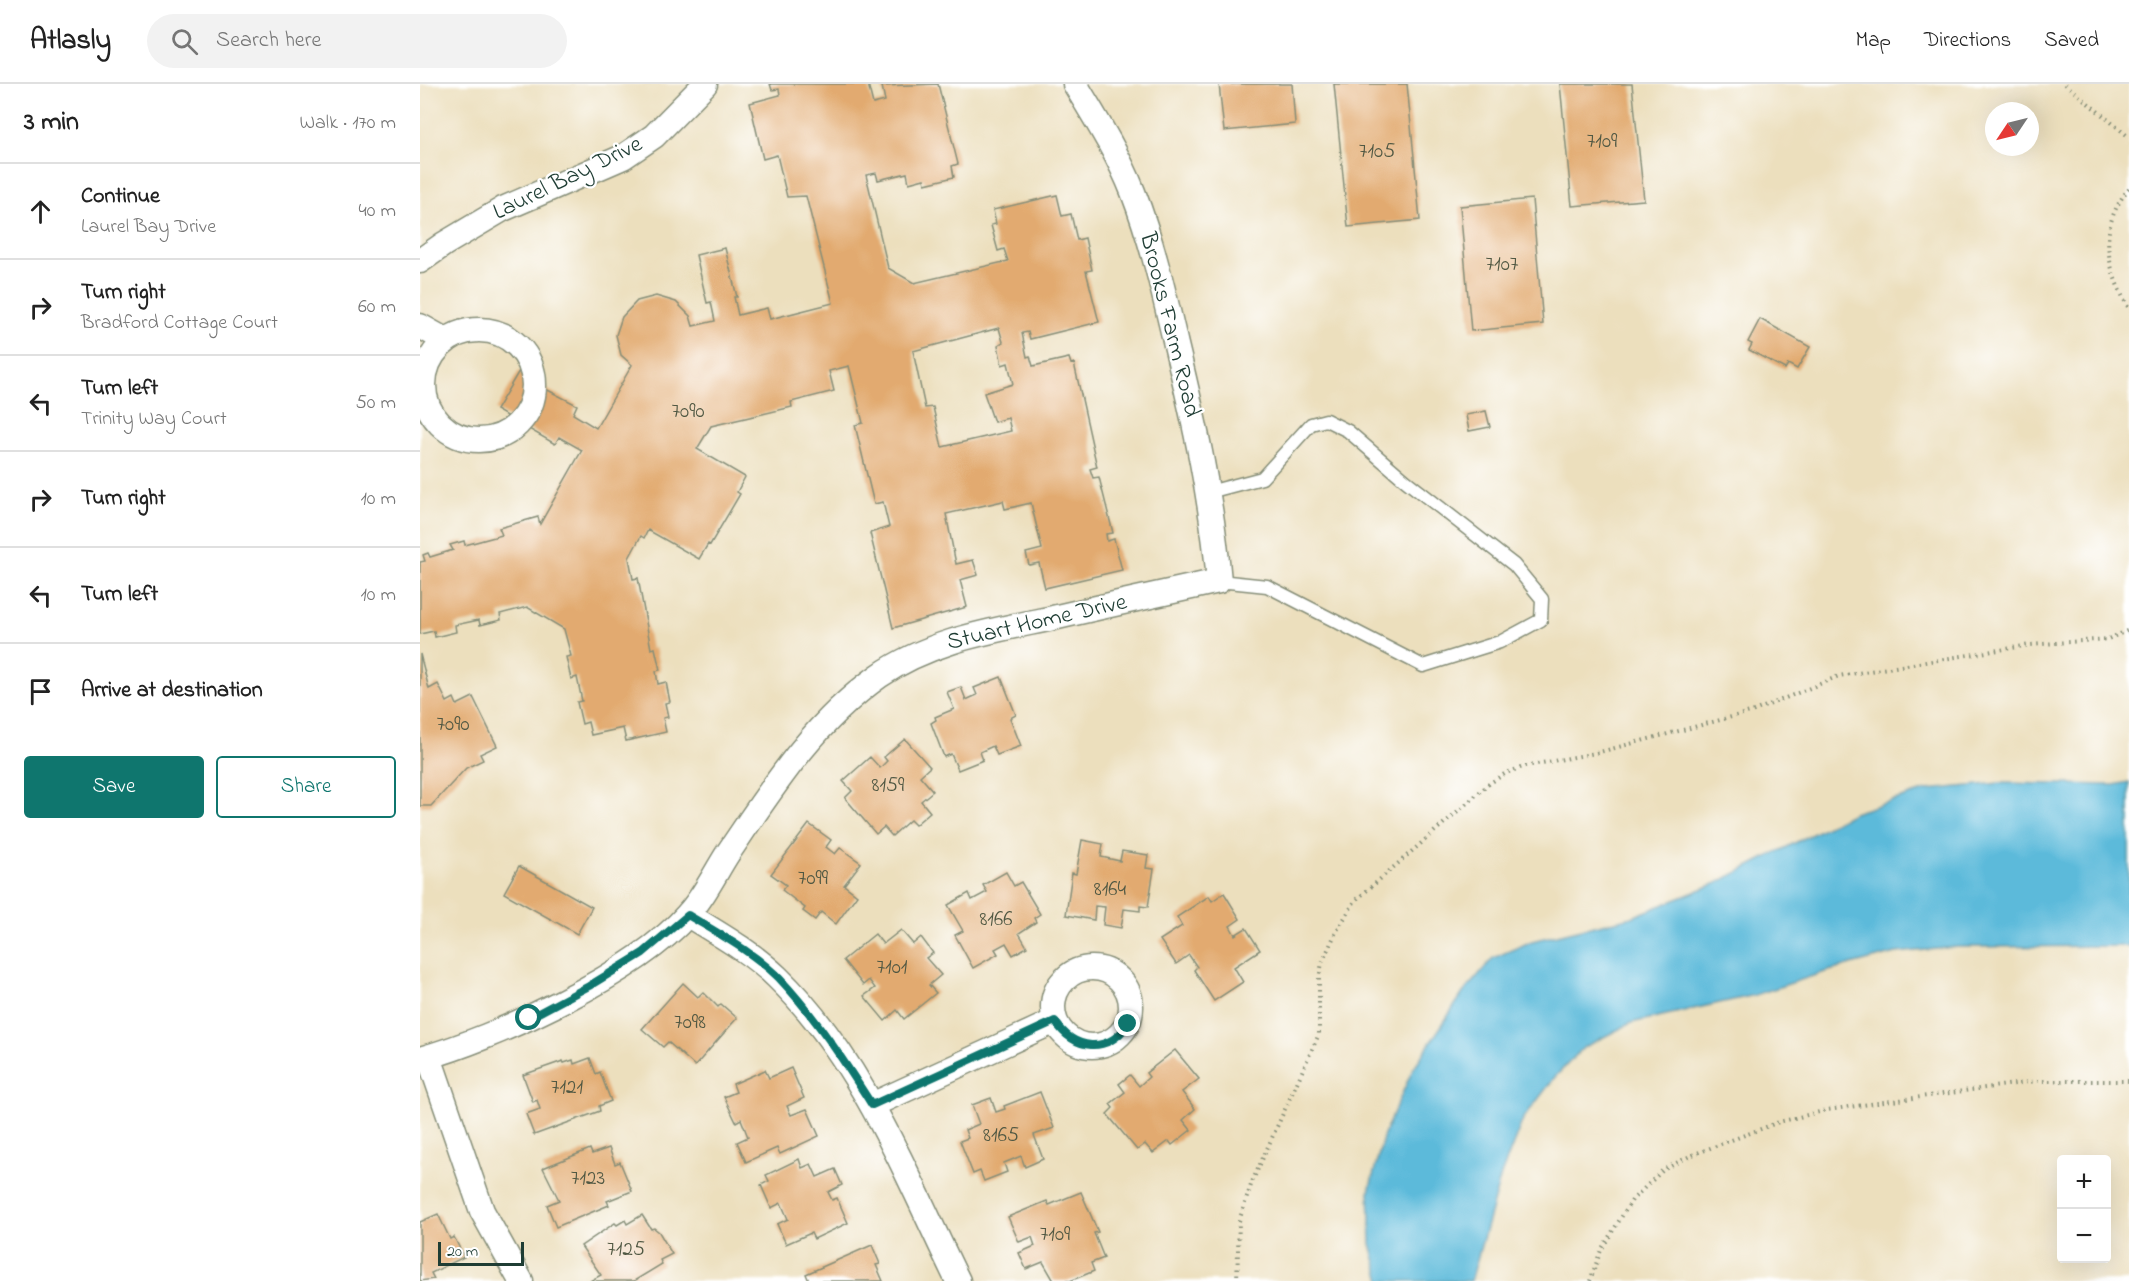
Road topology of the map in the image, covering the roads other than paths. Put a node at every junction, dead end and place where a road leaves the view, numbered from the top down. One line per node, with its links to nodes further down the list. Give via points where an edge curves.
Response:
1 (705, 84): 3 (street, Laurel Bay Drive, via 654,136 623,157 503,209)
2 (1075, 84): 7 (street, Brooks Farm Road, via 1132,191 1157,264)
3 (420, 261)
4 (420, 326): 5 (street)
5 (446, 340): 6 (street); 6 (street, via 461,332 495,331 523,351 534,383 528,411 519,423 486,440 450,432 436,420 427,403)
6 (423, 364)
7 (1209, 492): 8 (street, Brooks Farm Road); 8 (lane, via 1262,478 1311,424 1326,420 1348,431 1514,565 1542,599 1541,620 1500,642 1423,666 1267,586)
8 (1220, 581): 9 (street, Stuart Home Drive, via 947,641 880,675 843,704 783,770)
9 (688, 915): 11 (street, via 643,953 589,986 529,1018); 12 (street, via 741,947 777,977 843,1060)
10 (1055, 1021): 12 (street)
11 (424, 1058): 13 (street, via 482,1211)
12 (872, 1105): 14 (street)
13 (521, 1281)
14 (958, 1281)

